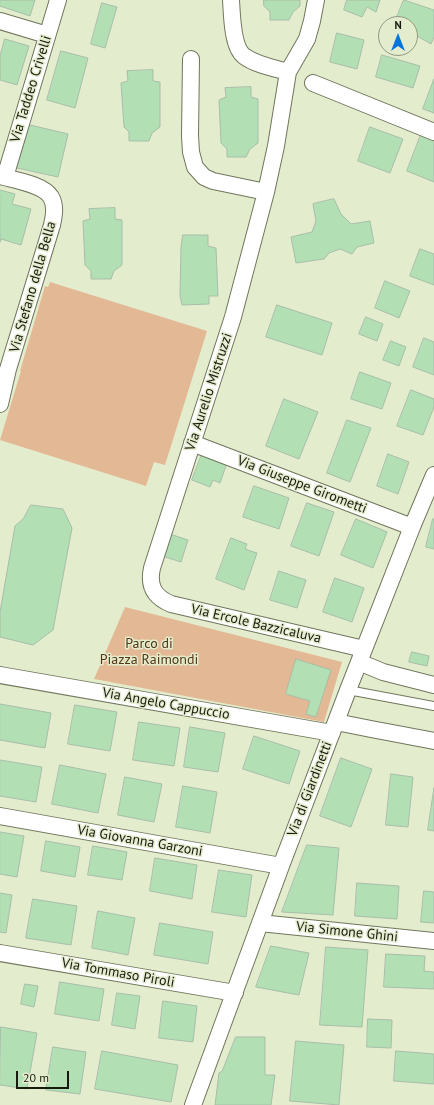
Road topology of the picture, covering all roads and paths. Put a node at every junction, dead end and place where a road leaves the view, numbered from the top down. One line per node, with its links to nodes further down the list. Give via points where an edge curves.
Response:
1 (58, 0): 5 (street, Via Taddeo Crivelli)
2 (231, 0): 7 (street, via 240,53 252,61)
3 (316, 0): 7 (street, Via Aurelio Mistruzzi, via 306,39)
4 (0, 21): 5 (street)
5 (47, 35): 10 (street, Via Taddeo Crivelli)
6 (191, 59): 11 (street, via 190,136 195,167 204,177 213,181)
7 (288, 72): 11 (street, Via Aurelio Mistruzzi)
8 (313, 83): 9 (street)
9 (434, 132)
10 (2, 177): 12 (street, Via Stefano della Bella, via 45,191 52,198 54,209 46,247)
11 (266, 192): 14 (street, Via Aurelio Mistruzzi, via 231,324)
12 (4, 368): 13 (street, Via Stefano della Bella)
13 (0, 404)
14 (192, 443): 16 (street, Via Giuseppe Girometti); 17 (street, Via Aurelio Mistruzzi, via 152,568 150,579)
15 (434, 475): 16 (street, Via di Giardinetti)
16 (412, 527): 18 (street, Via di Giardinetti)
17 (153, 590): 18 (street, Via Ercole Bazzicaluva, via 160,599 171,604)
18 (361, 656): 20 (street, Via Ercole Bazzicaluva, via 384,672); 21 (street, Via di Giardinetti)
19 (0, 674): 23 (street, Via Angelo Cappuccio)
20 (434, 685)
21 (348, 690): 22 (lane); 23 (street, Via di Giardinetti)
22 (434, 706)
23 (334, 727): 24 (street, Via Angelo Cappuccio, via 371,729); 26 (street, Via di Giardinetti)
24 (434, 741)
25 (0, 816): 26 (street, Via Giovanna Garzoni)
26 (281, 866): 27 (street, Via di Giardinetti)
27 (260, 923): 28 (street, Via Simone Ghini); 30 (street, Via di Giardinetti)
28 (434, 941)
29 (0, 954): 30 (street, Via Tommaso Piroli)
30 (235, 993): 31 (street, Via di Giardinetti)
31 (193, 1105)

